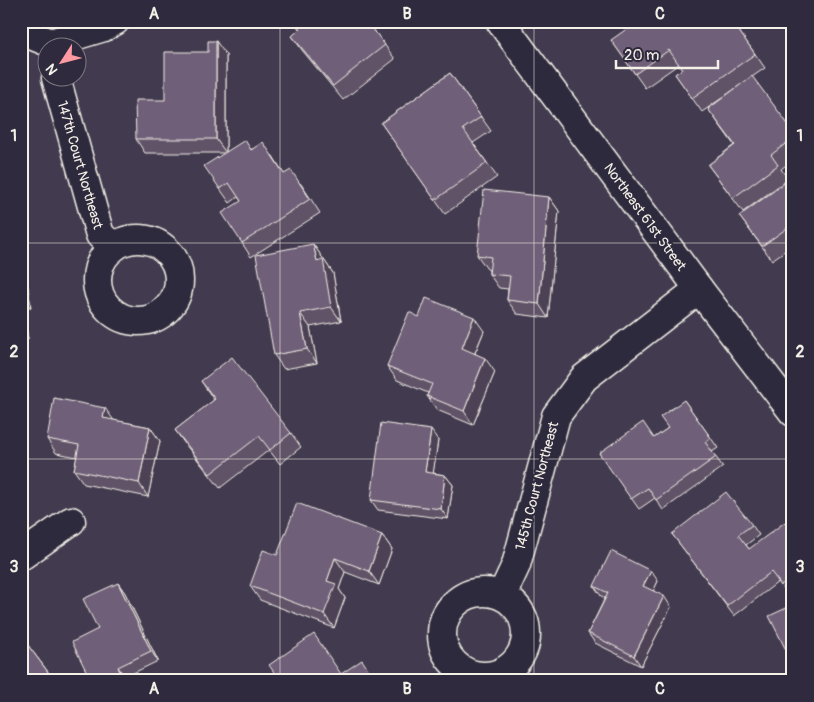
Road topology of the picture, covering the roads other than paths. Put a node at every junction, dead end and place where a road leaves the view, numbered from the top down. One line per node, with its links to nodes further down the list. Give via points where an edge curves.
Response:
1 (115, 21): 4 (street)
2 (500, 21): 8 (street, Northeast 61st Street)
3 (21, 31): 5 (street)
4 (72, 38)
5 (38, 39)
6 (59, 88): 7 (street, 147th Court Northeast, via 100,235)
7 (114, 247)
8 (699, 290): 9 (street, Northeast 61st Street); 12 (street, 145th Court Northeast, via 584,378 556,416 516,565)
9 (793, 412)
10 (71, 522): 11 (street)
11 (21, 556)
12 (502, 595)

